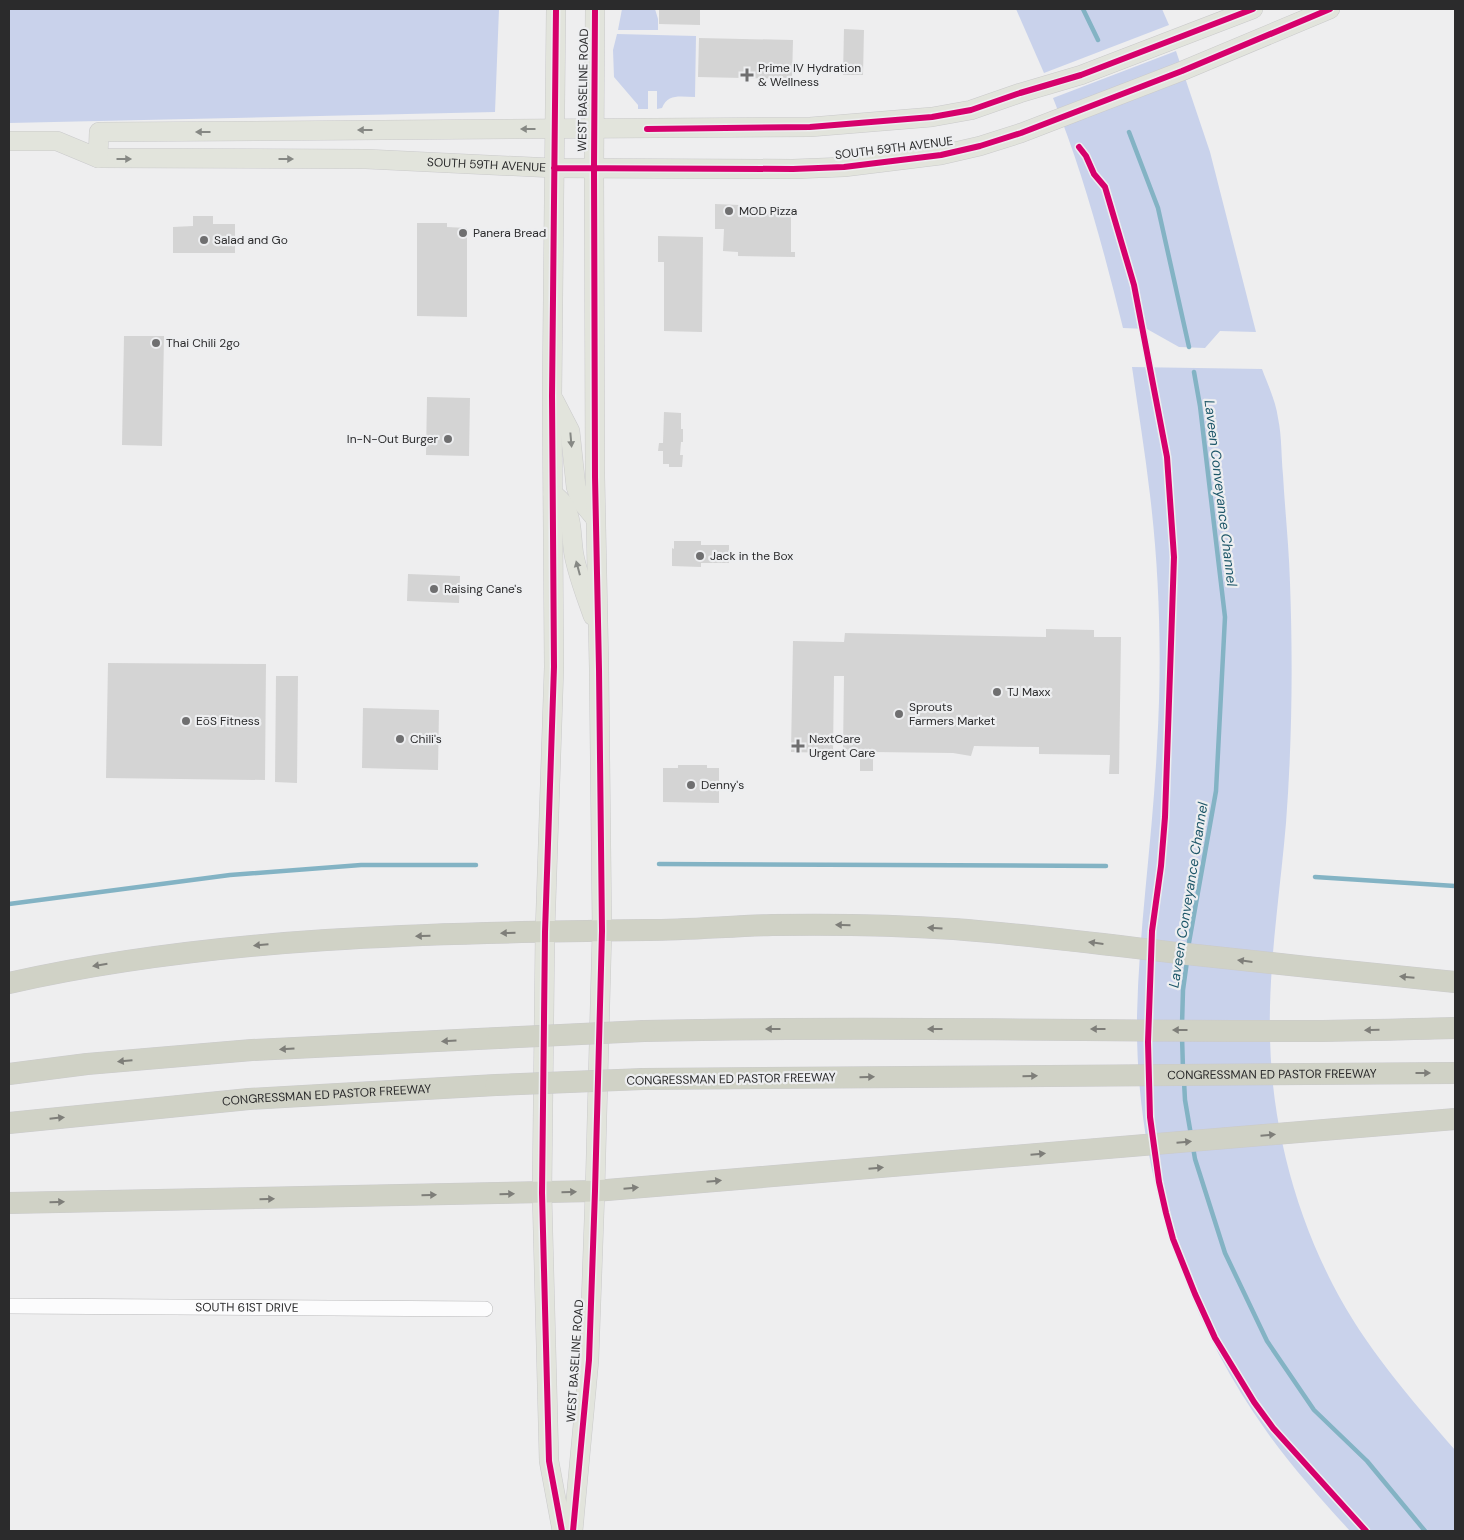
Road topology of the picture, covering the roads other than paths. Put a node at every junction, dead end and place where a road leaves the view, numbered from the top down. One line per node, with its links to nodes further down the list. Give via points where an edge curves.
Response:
1 (556, 9): 5 (main road)
2 (596, 9): 6 (main road, WEST BASELINE ROAD)
3 (1253, 9): 6 (main road, SOUTH 59TH AVENUE, via 1081,75 971,110 932,117 810,127)
4 (1330, 9): 12 (main road, SOUTH 59TH AVENUE, via 1182,71 1022,132 941,155 844,167 793,169)
5 (554, 129): 6 (main road, SOUTH 59TH AVENUE); 7 (main road, SOUTH 59TH AVENUE, one-way to 7); 11 (main road)
6 (594, 129): 12 (main road, WEST BASELINE ROAD)
7 (99, 132): 9 (main road, SOUTH 59TH AVENUE); 10 (main road)
8 (9, 141): 9 (main road, SOUTH 59TH AVENUE)
9 (57, 141): 10 (main road, SOUTH 59TH AVENUE)
10 (98, 158): 11 (main road, SOUTH 59TH AVENUE, one-way to 11, via 366,159)
11 (554, 168): 12 (main road, SOUTH 59TH AVENUE); 13 (main road, WEST BASELINE ROAD)
12 (594, 168): 15 (main road, WEST BASELINE ROAD)
13 (552, 396): 14 (main road, WEST BASELINE ROAD); 15 (main road, one-way to 15, via 570,431 578,495)
14 (552, 494): 16 (main road, one-way to 14, via 574,554 570,519 560,499); 18 (main road, WEST BASELINE ROAD, via 554,667)
15 (595, 518): 16 (main road, WEST BASELINE ROAD)
16 (598, 631): 17 (main road, WEST BASELINE ROAD)
17 (602, 931): 18 (highway); 19 (highway, one-way to 17, via 1032,935 892,925); 26 (main road, WEST BASELINE ROAD)
18 (545, 932): 20 (highway, one-way to 20, via 282,943 85,968); 27 (main road, WEST BASELINE ROAD)
19 (1455, 982)
20 (9, 983)
21 (1455, 1028): 23 (highway, one-way to 23, bridge, via 644,1031 252,1050)
22 (1455, 1073): 25 (highway, CONGRESSMAN ED PASTOR FREEWAY, one-way to 22, bridge, via 249,1099 643,1079)
23 (9, 1074)
24 (1455, 1119): 26 (highway, one-way to 24)
25 (9, 1123)
26 (595, 1191): 27 (highway, one-way to 26); 32 (main road, WEST BASELINE ROAD, via 589,1360)
27 (542, 1193): 28 (highway, one-way to 27); 31 (main road, WEST BASELINE ROAD, via 549,1461)
28 (9, 1203)
29 (9, 1306): 30 (street, SOUTH 61ST DRIVE)
30 (485, 1309)
31 (562, 1531)
32 (573, 1531)

